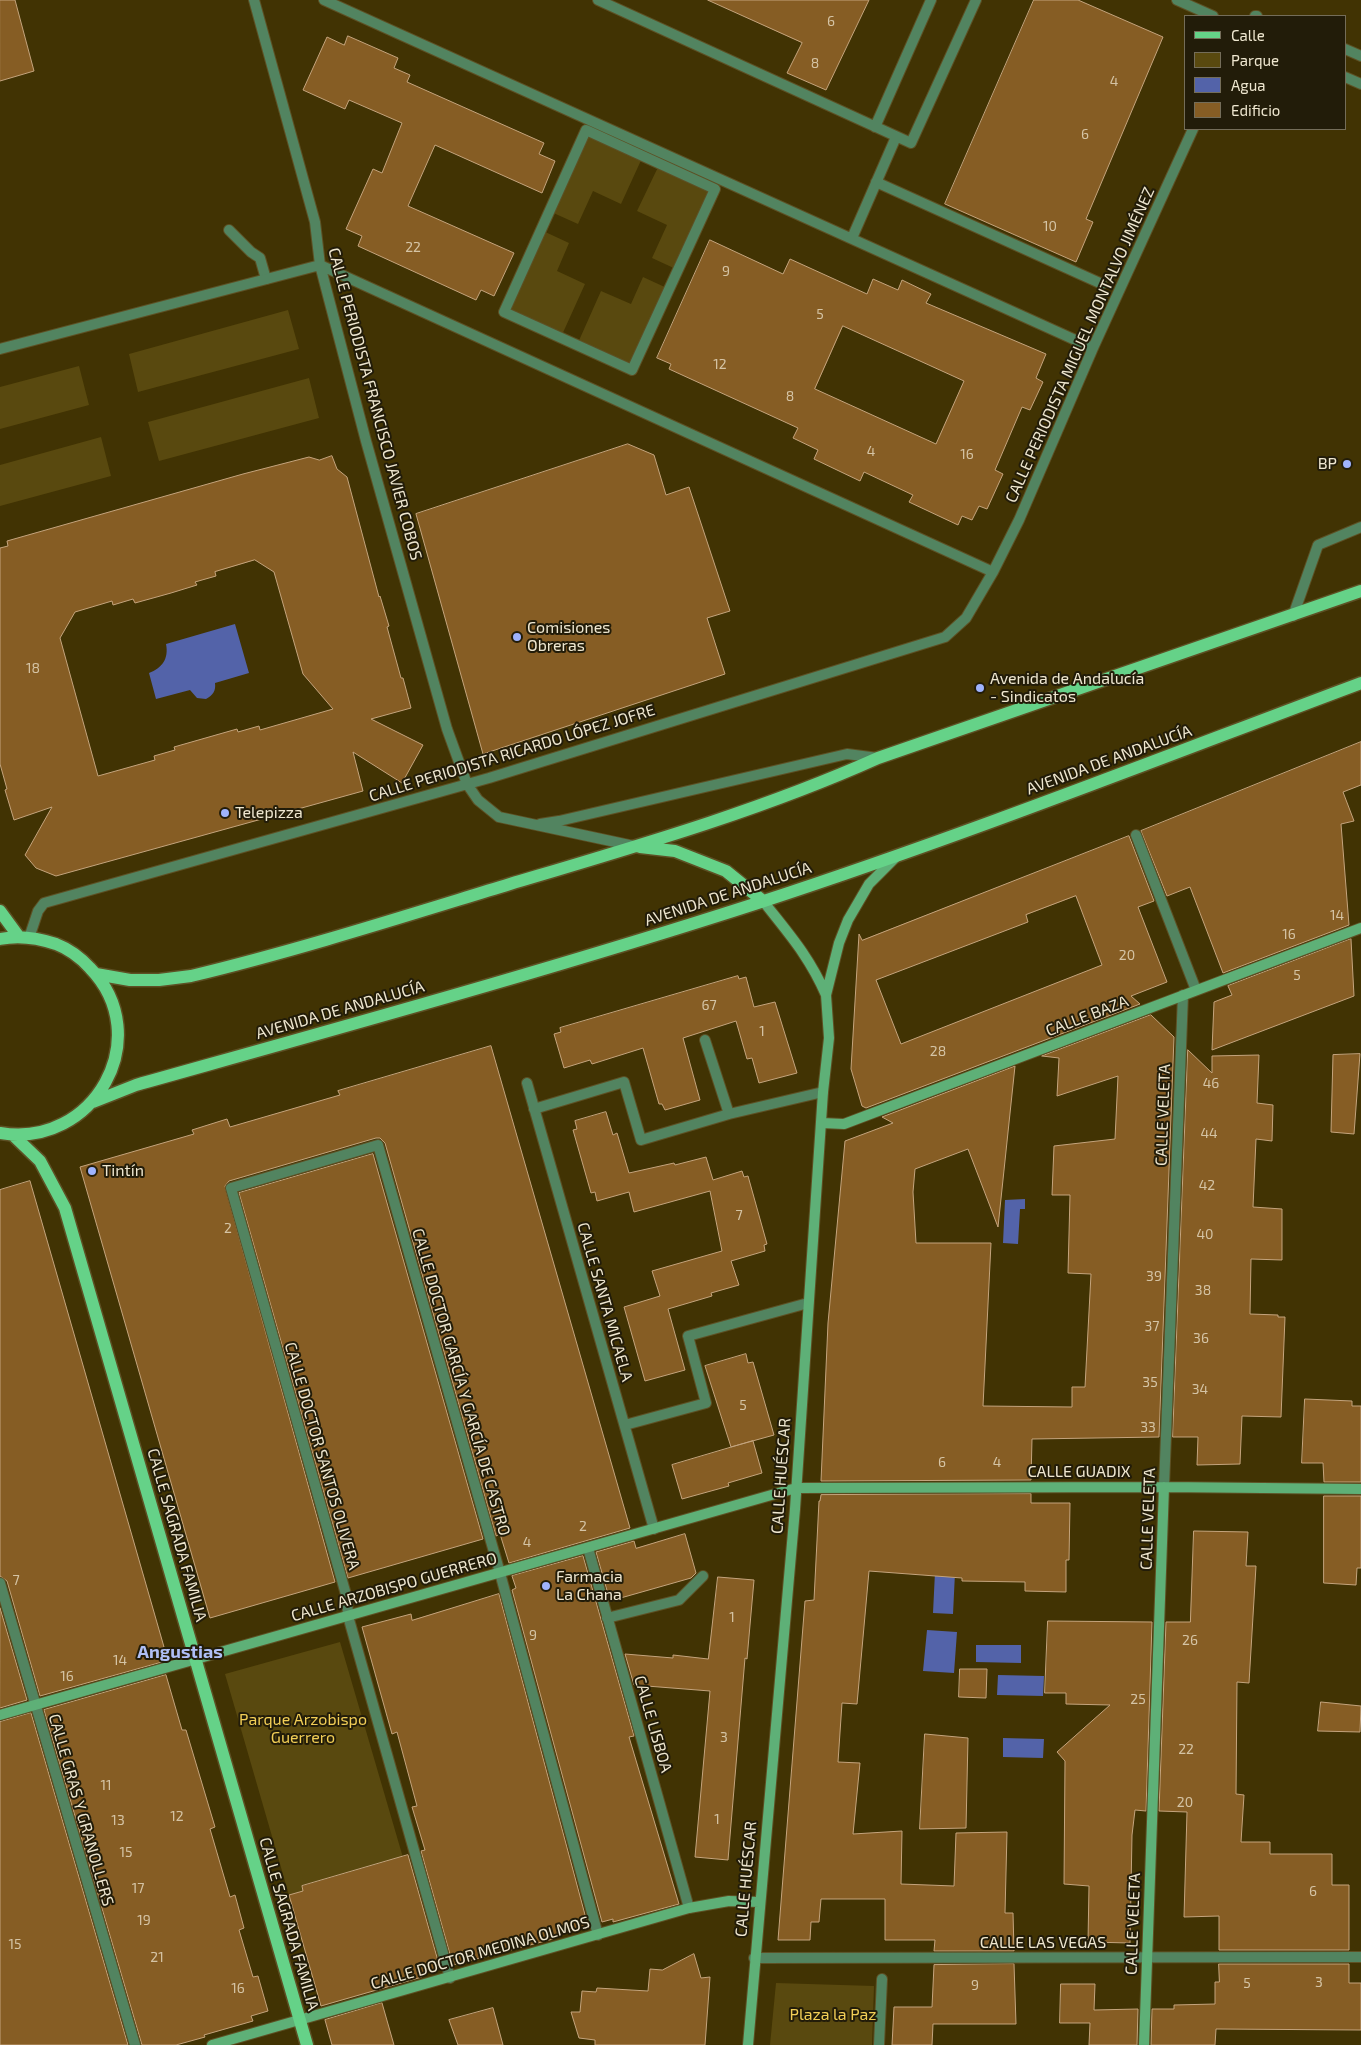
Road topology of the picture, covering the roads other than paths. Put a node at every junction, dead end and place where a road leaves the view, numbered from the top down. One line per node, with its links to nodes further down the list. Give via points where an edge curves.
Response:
1 (254, 0): 18 (street, CALLE PERIODISTA FRANCISCO JAVIER COBOS, via 315,222)
2 (324, 0): 17 (street)
3 (598, 0): 12 (street)
4 (931, 0): 12 (street)
5 (976, 0): 14 (street, via 911,143)
6 (1177, 0): 7 (street)
7 (1211, 15)
8 (1346, 49): 9 (street)
9 (1361, 56)
10 (1346, 77): 11 (street)
11 (1361, 84)
12 (875, 127): 14 (street)
13 (1193, 130): 22 (street, CALLE PERIODISTA MIGUEL MONTALVO JIMÉNEZ)
14 (896, 137): 15 (street)
15 (876, 182): 17 (street); 20 (street)
16 (229, 230): 19 (street, via 260,258)
17 (852, 238): 22 (street)
18 (320, 265): 19 (street); 25 (street); 30 (street, CALLE PERIODISTA FRANCISCO JAVIER COBOS, via 447,729)
19 (266, 279): 23 (street)
20 (1102, 284)
21 (504, 312): 21 (street, via 586,130 715,188 632,370)
22 (1094, 348): 25 (street, CALLE PERIODISTA MIGUEL MONTALVO JIMÉNEZ)
23 (0, 349)
24 (1361, 527): 27 (street, via 1318,545)
25 (993, 572): 30 (street, CALLE PERIODISTA RICARDO LÓPEZ JOFRE, via 966,618 945,637)
26 (1361, 591): 27 (main road)
27 (1293, 616): 29 (main road)
28 (1361, 683): 34 (main road, AVENIDA DE ANDALUCÍA)
29 (878, 758): 31 (street, via 847,754); 33 (main road, via 822,783)
30 (467, 784): 31 (street, CALLE PERIODISTA FRANCISCO JAVIER COBOS, via 478,800 499,817); 38 (street, CALLE PERIODISTA RICARDO LÓPEZ JOFRE, via 44,903)
31 (530, 825): 33 (street, CALLE PERIODISTA FRANCISCO JAVIER COBOS)
32 (1136, 835): 41 (street)
33 (635, 846): 35 (main road, via 676,851 726,872); 40 (main road, via 386,922 191,976 130,980)
34 (896, 857): 35 (main road, AVENIDA DE ANDALUCÍA); 42 (street, CALLE HUÉSCAR, via 869,884 848,920)
35 (763, 901): 42 (street, CALLE HUÉSCAR, via 803,951); 47 (main road, AVENIDA DE ANDALUCÍA, via 509,980 136,1085)
36 (0, 911): 38 (main road)
37 (1361, 928): 41 (street, CALLE BAZA)
38 (24, 937): 39 (main road); 40 (main road, via 61,946)
39 (0, 939)
40 (96, 974): 47 (main road, via 112,1003 118,1034 109,1076)
41 (1196, 990): 43 (street, CALLE BAZA)
42 (826, 995): 46 (street, CALLE HUÉSCAR, via 829,1038)
43 (1183, 995): 50 (street, CALLE BAZA, via 844,1124); 56 (street, CALLE VELETA)
44 (706, 1040): 49 (street)
45 (527, 1083): 48 (street, CALLE SANTA MICAELA)
46 (822, 1092): 49 (street); 50 (street, CALLE HUÉSCAR)
47 (93, 1102): 52 (main road, via 75,1118 59,1126 44,1132)
48 (534, 1109): 49 (street, via 624,1082 641,1140); 55 (street, CALLE SANTA MICAELA)
49 (729, 1114)
50 (822, 1123): 54 (street, CALLE HUÉSCAR)
51 (0, 1133): 52 (main road)
52 (13, 1135): 66 (main road, CALLE SAGRADA FAMILIA, via 40,1161 66,1208)
53 (302, 1167): 61 (street, CALLE DOCTOR GARCÍA Y GARCÍA DE CASTRO, via 378,1145); 64 (street, CALLE DOCTOR SANTOS OLIVERA, via 231,1188 347,1598)
54 (808, 1304): 55 (street, via 688,1336 706,1403); 57 (street, CALLE HUÉSCAR)
55 (625, 1425): 59 (street, CALLE SANTA MICAELA)
56 (1164, 1486): 57 (street, CALLE GUADIX); 58 (street, CALLE GUADIX); 74 (street, CALLE VELETA)
57 (796, 1488): 59 (street, CALLE ARZOBISPO GUERRERO); 69 (street, CALLE HUÉSCAR)
58 (1361, 1490)
59 (654, 1528): 60 (street, CALLE ARZOBISPO GUERRERO)
60 (588, 1548): 61 (street, CALLE ARZOBISPO GUERRERO); 65 (street, CALLE LISBOA)
61 (500, 1572): 64 (street, CALLE ARZOBISPO GUERRERO); 71 (street, CALLE DOCTOR GARCÍA Y GARCÍA DE CASTRO)
62 (703, 1576): 65 (street, via 679,1600)
63 (0, 1583): 67 (street, CALLE GRAS Y GRANOLLERS)
64 (348, 1616): 66 (street, CALLE ARZOBISPO GUERRERO); 75 (street, CALLE DOCTOR SANTOS OLIVERA)
65 (607, 1618): 70 (street, CALLE LISBOA)
66 (196, 1660): 67 (street, CALLE ARZOBISPO GUERRERO); 77 (main road, CALLE SAGRADA FAMILIA)
67 (35, 1706): 68 (street, CALLE ARZOBISPO GUERRERO); 78 (street, CALLE GRAS Y GRANOLLERS)
68 (0, 1715)
69 (759, 1902): 70 (street, CALLE DOCTOR MEDINA OLMOS, via 730,1901); 73 (street, CALLE HUÉSCAR)
70 (689, 1908): 71 (street, CALLE DOCTOR MEDINA OLMOS)
71 (598, 1935): 75 (street, CALLE DOCTOR MEDINA OLMOS)
72 (1361, 1957): 74 (street, CALLE LAS VEGAS)
73 (754, 1958): 74 (street, CALLE LAS VEGAS); 81 (street, CALLE HUÉSCAR)
74 (1147, 1958): 83 (street, CALLE VELETA)
75 (450, 1978): 77 (street, CALLE DOCTOR MEDINA OLMOS)
76 (882, 1979): 82 (street)
77 (300, 2019): 79 (street, CALLE DOCTOR MEDINA OLMOS); 80 (main road, CALLE SAGRADA FAMILIA)
78 (135, 2045)
79 (212, 2045)
80 (307, 2045)
81 (748, 2045)
82 (879, 2045)
83 (1144, 2045)

